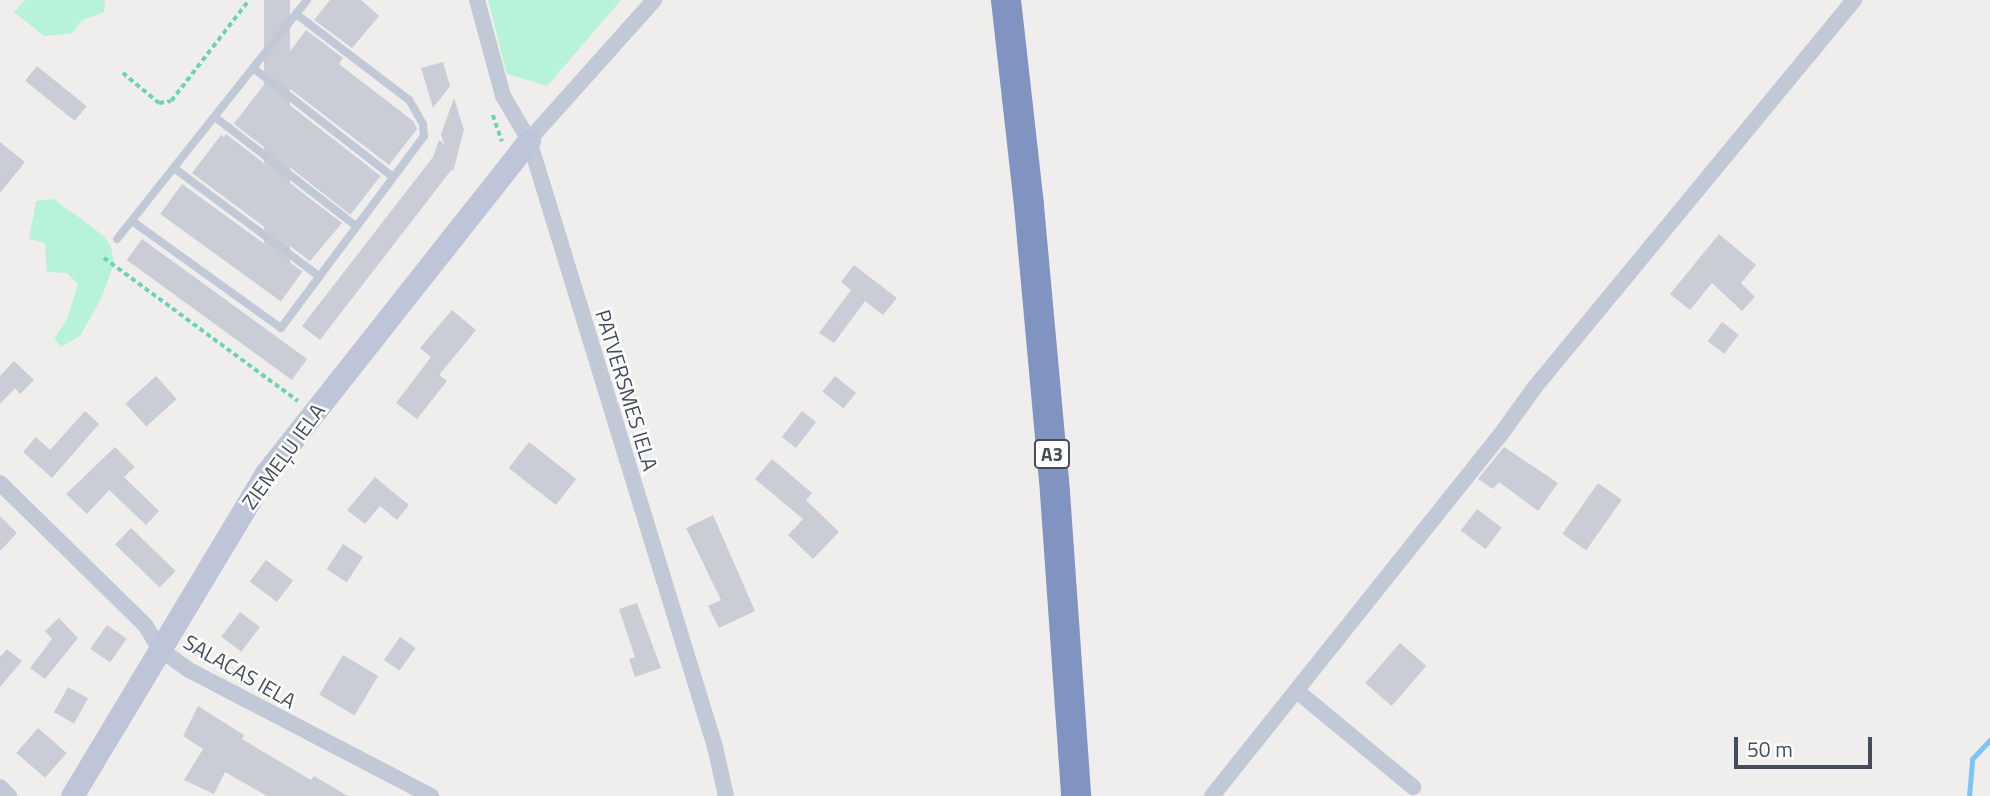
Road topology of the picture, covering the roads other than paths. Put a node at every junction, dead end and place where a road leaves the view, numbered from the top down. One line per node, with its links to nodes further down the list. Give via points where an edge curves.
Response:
1 (307, 0): 6 (lane)
2 (477, 0): 9 (street, PATVERSMES IELA, via 503,96)
3 (654, 0): 9 (street)
4 (1006, 0): 25 (highway, A3, via 1030,206)
5 (1854, 0): 18 (street, via 1553,365)
6 (296, 14): 7 (lane); 11 (lane, via 409,100 423,124 424,136)
7 (253, 68): 8 (lane); 11 (lane)
8 (215, 117): 10 (lane); 13 (lane)
9 (529, 140): 17 (street, ZIEMEĻU IELA, via 267,472); 24 (street, PATVERSMES IELA)
10 (174, 168): 12 (lane); 15 (lane)
11 (393, 177): 13 (lane)
12 (132, 221): 14 (lane); 15 (lane, via 281,327)
13 (356, 226): 15 (lane)
14 (117, 239)
15 (319, 276)
16 (0, 483): 17 (street, SALACAS IELA, via 145,625)
17 (160, 649): 22 (street, ZIEMEĻU IELA); 23 (street, SALACAS IELA, via 189,670)
18 (1297, 691): 20 (street); 26 (street)
19 (0, 787): 21 (street)
20 (1413, 787)
21 (9, 796)
22 (72, 796)
23 (431, 796)
24 (726, 796)
25 (1076, 796)
26 (1212, 796)

